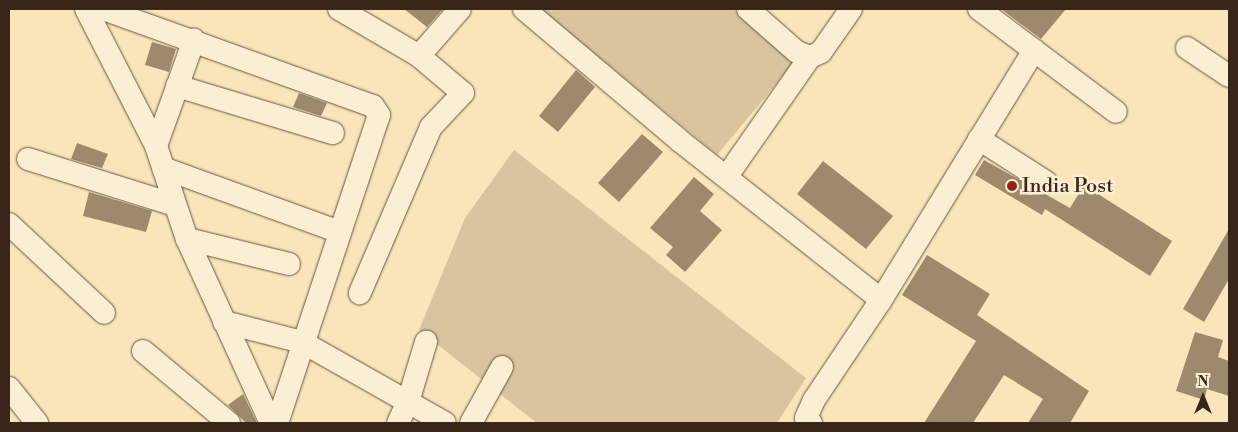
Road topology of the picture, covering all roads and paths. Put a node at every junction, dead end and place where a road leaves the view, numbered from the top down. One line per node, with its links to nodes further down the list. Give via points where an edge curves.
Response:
1 (101, 9): 9 (street); 19 (street)
2 (339, 9): 8 (street)
3 (460, 9): 12 (street)
4 (524, 9): 22 (street)
5 (748, 9): 13 (street, via 797,52)
6 (851, 9): 13 (street, via 821,52)
7 (979, 9): 11 (street)
8 (368, 16): 12 (street)
9 (194, 40): 15 (street); 26 (street, via 372,106 379,115)
10 (1187, 48): 14 (street)
11 (1034, 50): 16 (street); 18 (street)
12 (418, 56): 29 (street, via 463,93 431,127)
13 (810, 57): 22 (street)
14 (1229, 76)
15 (177, 86): 17 (street); 19 (street)
16 (1116, 112)
17 (332, 133)
18 (980, 139): 23 (street); 30 (street)
19 (156, 146): 21 (street)
20 (28, 159): 24 (street)
21 (163, 168): 24 (street); 26 (street)
22 (727, 176): 30 (street, via 831,263)
23 (1046, 182)
24 (175, 205): 27 (street)
25 (9, 224): 31 (street)
26 (340, 232): 33 (street)
27 (187, 239): 28 (street); 32 (street)
28 (289, 264)
29 (360, 293)
30 (881, 300): 39 (street, via 814,400)
31 (104, 313)
32 (224, 322): 33 (street); 42 (street)
33 (302, 342): 38 (street); 43 (street)
34 (426, 342): 38 (street)
35 (143, 351): 41 (street)
36 (502, 367): 46 (street)
37 (9, 388): 40 (street)
38 (408, 402): 44 (street); 45 (street)
39 (806, 421)
40 (37, 423)
41 (229, 423)
42 (271, 423)
43 (277, 423)
44 (398, 423)
45 (445, 423)
46 (471, 423)

